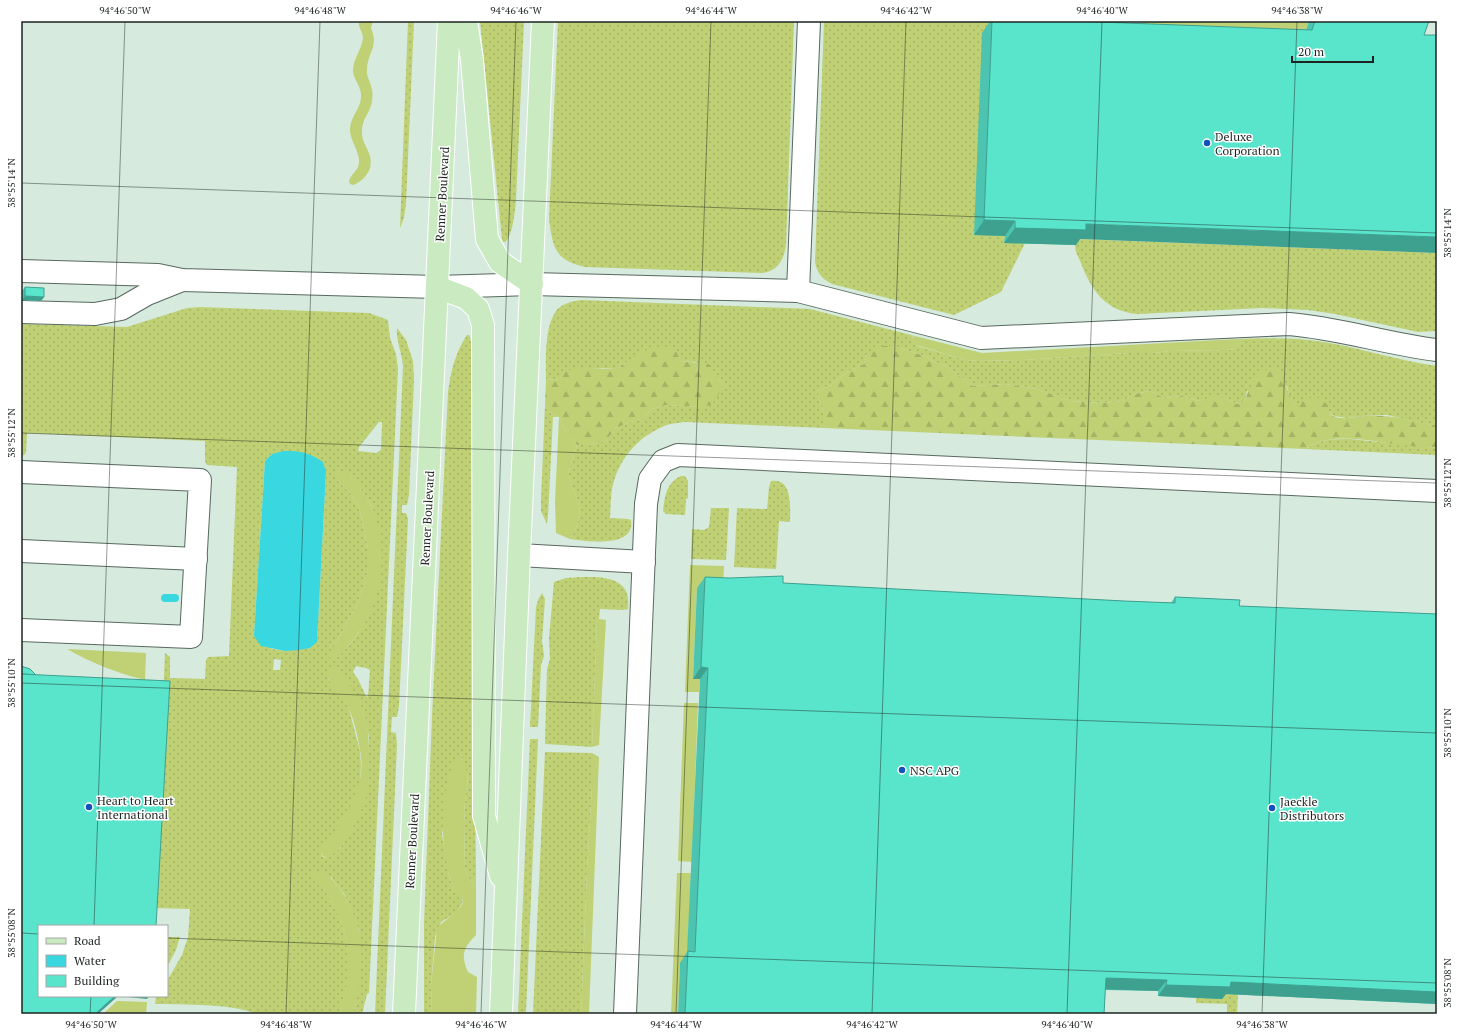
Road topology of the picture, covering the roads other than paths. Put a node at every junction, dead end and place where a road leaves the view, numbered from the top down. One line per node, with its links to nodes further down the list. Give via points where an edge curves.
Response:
1 (449, 21): 8 (main road, Renner Boulevard)
2 (466, 21): 7 (main road, via 472,60 487,239 500,262)
3 (543, 21): 7 (main road)
4 (809, 21): 9 (lane)
5 (21, 271): 6 (lane, via 158,275)
6 (182, 280): 8 (lane); 10 (lane, via 121,309 95,314)
7 (532, 284): 8 (lane); 9 (lane); 15 (main road)
8 (437, 287): 19 (main road, via 466,298 478,309 483,325 484,816); 20 (main road, Renner Boulevard)
9 (798, 291): 11 (lane, via 981,338 1289,324 1315,326 1415,348)
10 (21, 312)
11 (1437, 350)
12 (21, 472): 16 (lane, via 200,480)
13 (1437, 491): 17 (lane, via 678,455 663,462 650,479 646,504)
14 (21, 550): 16 (lane)
15 (519, 556): 17 (lane); 19 (main road)
16 (196, 559): 18 (lane, via 191,637)
17 (644, 562): 22 (lane)
18 (21, 630)
19 (506, 894): 21 (main road)
20 (404, 1014)
21 (501, 1014)
22 (625, 1014)

